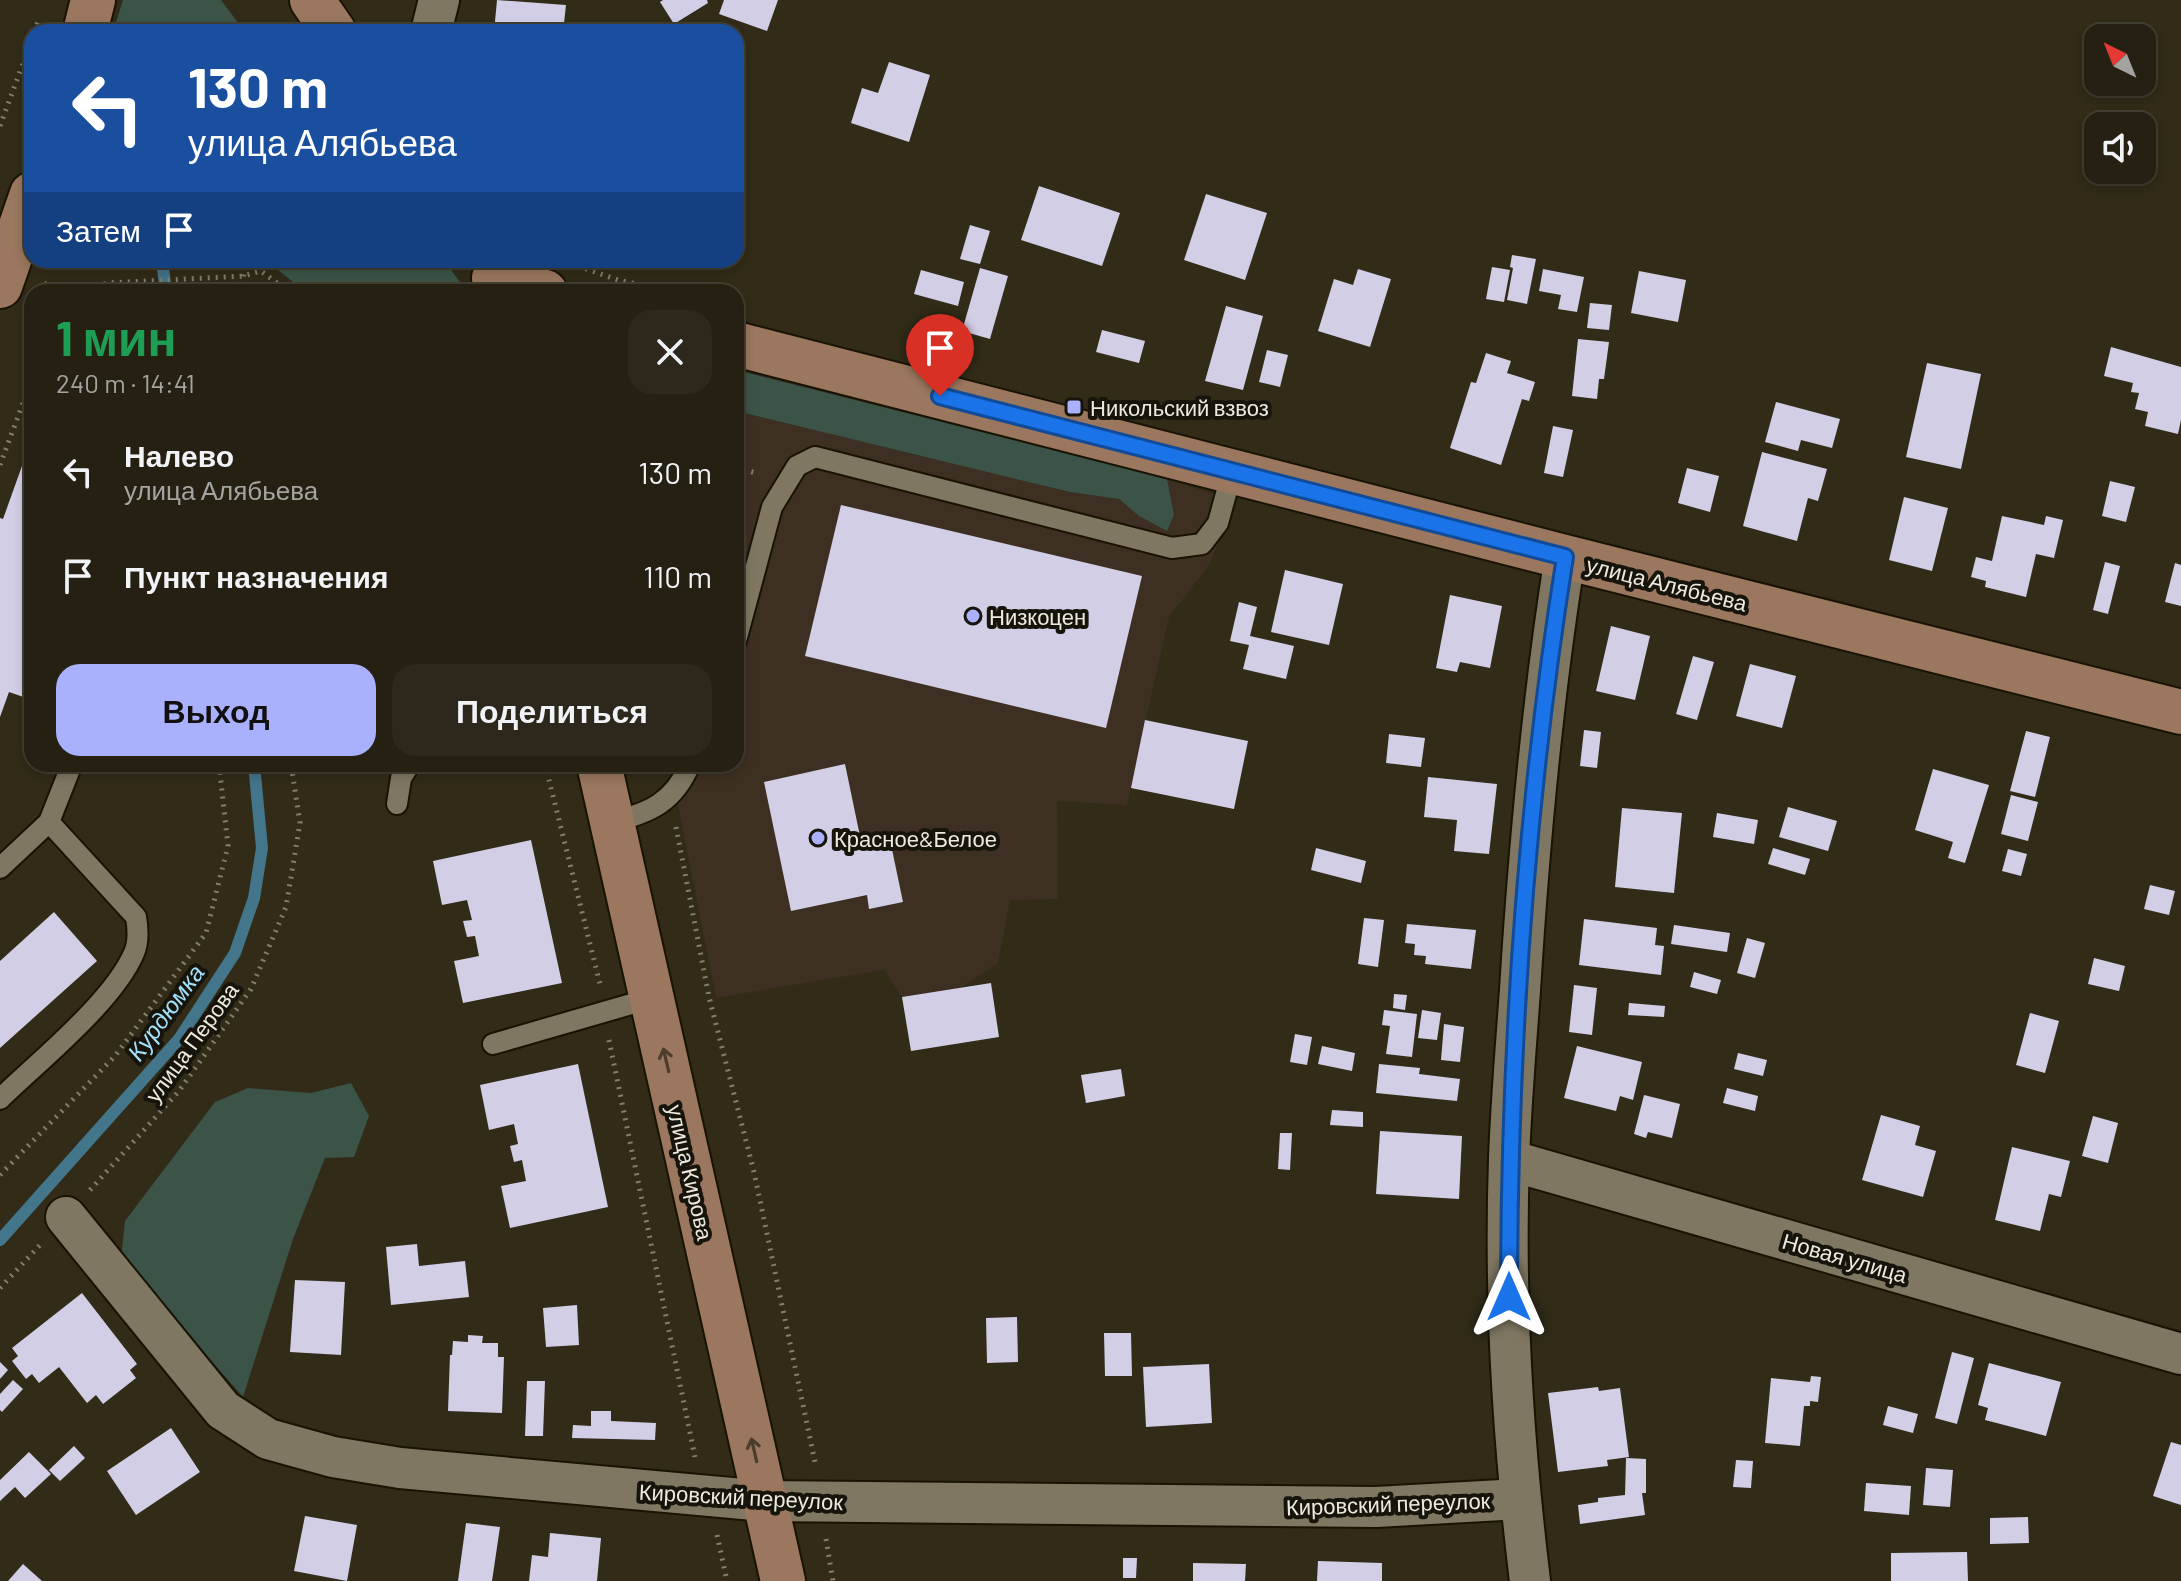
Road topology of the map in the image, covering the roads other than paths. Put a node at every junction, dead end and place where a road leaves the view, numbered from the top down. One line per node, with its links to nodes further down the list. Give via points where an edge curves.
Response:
1 (312, 0): 3 (main road)
2 (439, 0): 4 (street)
3 (328, 24)
4 (433, 24)
5 (24, 217): 8 (main road)
6 (491, 277): 7 (main road)
7 (558, 278)
8 (0, 286)
9 (744, 346): 10 (main road, улица Алябьева)
10 (1232, 472): 11 (main road, улица Алябьева); 12 (lane, via 1218,523 1202,544 1172,548 815,457 797,466 772,507)
11 (1565, 557): 13 (main road, улица Алябьева); 25 (street, via 1547,672 1526,886)
12 (744, 611)
13 (2181, 712)
14 (69, 772): 19 (lane)
15 (405, 772): 18 (lane)
16 (601, 772): 20 (main road, улица Кирова)
17 (687, 772): 20 (lane, via 682,783 650,811)
18 (397, 804)
19 (49, 822): 21 (lane); 24 (lane, via 136,917 135,953 86,1017)
20 (612, 822): 22 (main road, улица Кирова)
21 (0, 868)
22 (652, 998): 23 (lane); 29 (main road, улица Кирова, one-way to 22)
23 (493, 1044)
24 (0, 1099)
25 (1509, 1160): 27 (street, Новая улица); 28 (street, via 1510,1324)
26 (66, 1217): 29 (street, Кировский переулок, via 223,1410 268,1439 400,1468)
27 (2181, 1354)
28 (1520, 1499): 29 (street, Кировский переулок, via 1376,1507); 31 (street)
29 (765, 1501): 30 (main road, улица Кирова)
30 (783, 1581)
31 (1530, 1581)

